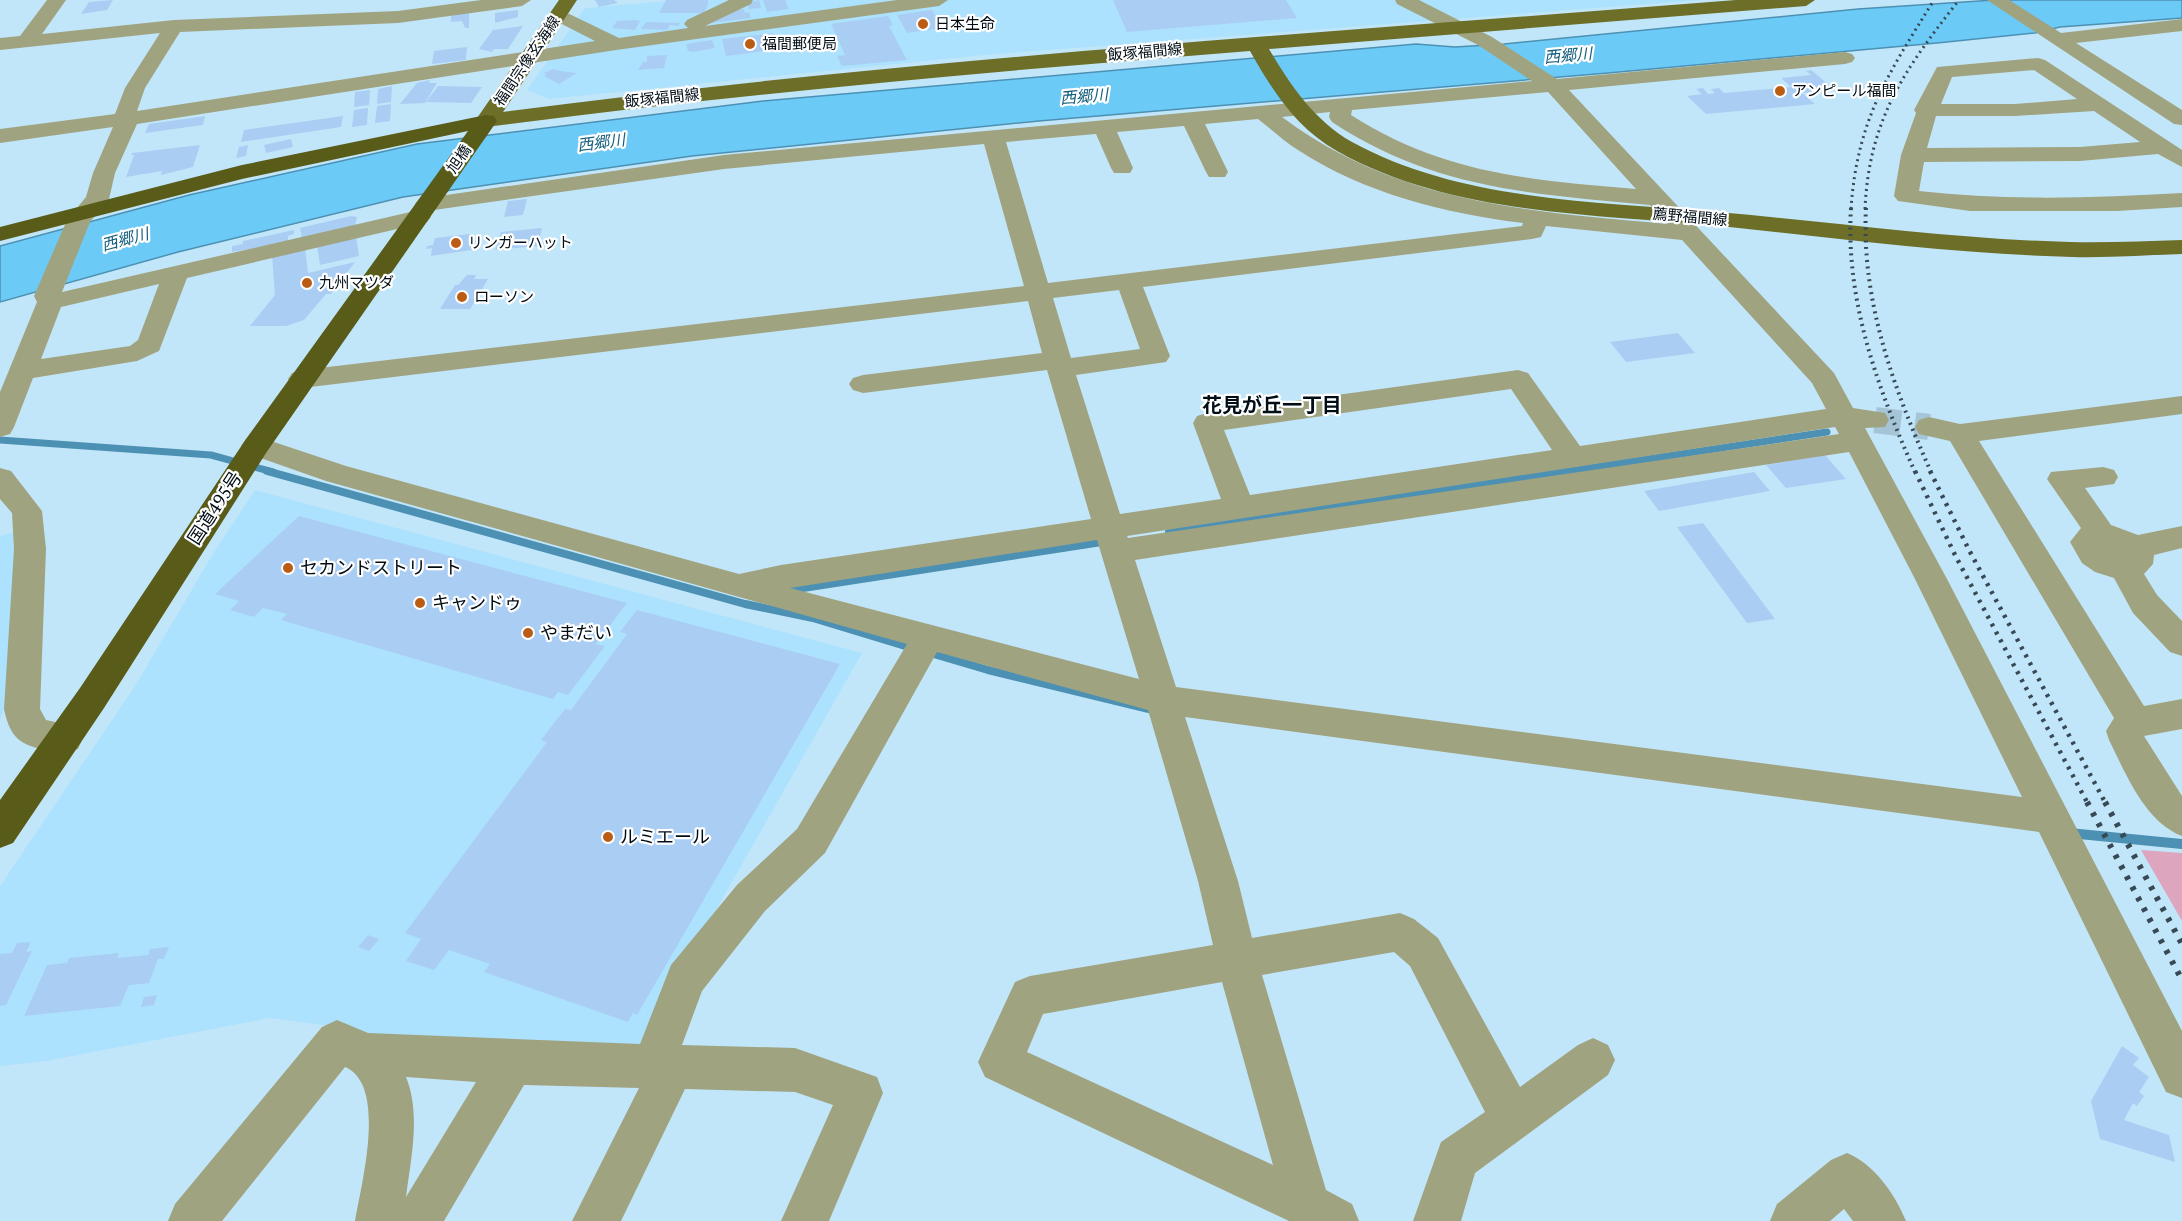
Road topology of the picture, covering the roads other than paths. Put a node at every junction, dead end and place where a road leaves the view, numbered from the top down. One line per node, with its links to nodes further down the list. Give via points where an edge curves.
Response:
1 (57, 0): 18 (street)
2 (340, 0): 12 (street)
3 (522, 0): 12 (street, via 398,17)
4 (744, 0): 16 (street)
5 (939, 0): 16 (street)
6 (1806, 0): 9 (main road, 飯塚福間線)
7 (1996, 0): 17 (street)
8 (1416, 2): 15 (street)
9 (1732, 3): 15 (main road, 飯塚福間線)
10 (219, 5): 14 (street)
11 (564, 8): 20 (street); 22 (main road, 福間宗像玄海線)
12 (321, 22): 14 (street)
13 (2182, 25): 17 (street)
14 (184, 26): 18 (street); 33 (street, via 135,88 125,114)
15 (1457, 27): 21 (main road, 飯塚福間線); 24 (street)
16 (665, 37): 20 (street)
17 (2055, 37): 25 (street)
18 (27, 40): 19 (street)
19 (0, 44)
20 (616, 44): 22 (street)
21 (1258, 47): 27 (main road, 薦野福間線); 35 (main road, 飯塚福間線, via 807,82 632,101)
22 (531, 56): 33 (street); 35 (main road, 福間宗像玄海線)
23 (1845, 58): 24 (street)
24 (1550, 83): 28 (street); 44 (street)
25 (2131, 86): 26 (street); 34 (street)
26 (2076, 90): 29 (street); 30 (street, via 2038,64 1944,71)
27 (1292, 104): 28 (street); 31 (street); 51 (main road, 薦野福間線, via 1345,147 1382,164 1524,200 2060,249)
28 (1343, 104): 44 (street, via 1340,117 1355,129 1385,147 1423,162 1518,184)
29 (2097, 104): 30 (street, via 2015,110); 39 (street)
30 (1925, 110): 40 (street)
31 (1261, 111): 32 (street); 48 (street, via 1321,156 1391,186)
32 (1191, 117): 36 (street); 43 (street)
33 (128, 119): 37 (street); 47 (street, via 97,199)
34 (2182, 119)
35 (483, 125): 46 (highway, 旭橋); 47 (highway, via 295,159)
36 (1103, 126): 38 (street); 42 (street)
37 (0, 136)
38 (993, 137): 46 (street, via 724,162); 54 (street)
39 (2161, 147): 40 (street, via 2080,154); 41 (street)
40 (1912, 154): 45 (street, via 1906,196 1926,200 2059,205)
41 (2182, 160)
42 (1122, 168)
43 (1217, 172)
44 (1657, 200): 49 (street)
45 (2182, 200)
46 (428, 204): 52 (street); 58 (highway, 国道495号)
47 (84, 215): 50 (highway); 55 (street)
48 (1543, 226): 49 (street, via 1590,233 1604,225); 53 (street)
49 (1684, 229): 61 (street, via 1824,379)
50 (0, 234)
51 (2182, 247)
52 (177, 271): 55 (street); 57 (street, via 150,345 138,353)
53 (1130, 286): 54 (street); 56 (street, via 1156,356)
54 (1038, 292): 56 (street); 58 (street)
55 (49, 299): 57 (street)
56 (1058, 364): 59 (street); 71 (street)
57 (21, 371): 63 (street)
58 (302, 379): 65 (highway, 国道495号)
59 (863, 384)
60 (2182, 405): 64 (street)
61 (1859, 426): 66 (street); 71 (street); 82 (street)
62 (1929, 426): 64 (street)
63 (0, 427)
64 (1960, 434): 78 (street)
65 (256, 446): 73 (street, via 337,474); 79 (highway, 国道495号)
66 (1573, 458): 69 (street); 69 (street, via 1518,380 1207,423)
67 (2103, 477): 72 (street, via 2062,479 2101,534 2086,542 2091,553 2106,563)
68 (0, 478): 79 (street, via 27,511 30,549 22,709 25,724 33,731)
69 (1240, 509): 71 (street)
70 (2182, 537): 72 (street)
71 (1114, 540): 73 (street, via 781,577); 76 (street)
72 (2129, 558): 75 (street, via 2145,604)
73 (738, 586): 74 (street)
74 (929, 636): 76 (street); 87 (street, via 811,841 751,898 686,979)
75 (2182, 643)
76 (1160, 699): 82 (street); 83 (street, via 1218,881)
77 (2182, 714): 78 (street)
78 (2135, 722): 80 (street, via 2124,731 2127,740 2164,803)
79 (65, 738): 81 (highway, 国道495号)
80 (2182, 819)
81 (0, 831)
82 (2058, 833): 88 (street)
83 (1237, 961): 89 (street, via 1400,932 1424,952); 90 (street); 90 (street, via 1030,996 1000,1062)
84 (368, 1055): 86 (street); 91 (street, via 338,1042); 92 (street, via 388,1087 392,1127)
85 (1593, 1060): 89 (street)
86 (512, 1063): 87 (street); 93 (street)
87 (663, 1067): 94 (street); 95 (street, via 795,1070 861,1093)
88 (2182, 1076)
89 (1513, 1120): 96 (street, via 1457,1158)
90 (1321, 1213)
91 (192, 1221)
92 (380, 1221)
93 (417, 1221)
94 (596, 1221)
95 (805, 1221)
96 (1437, 1221)
97 (1794, 1221): 98 (street, via 1847,1176)
98 (1882, 1221)

